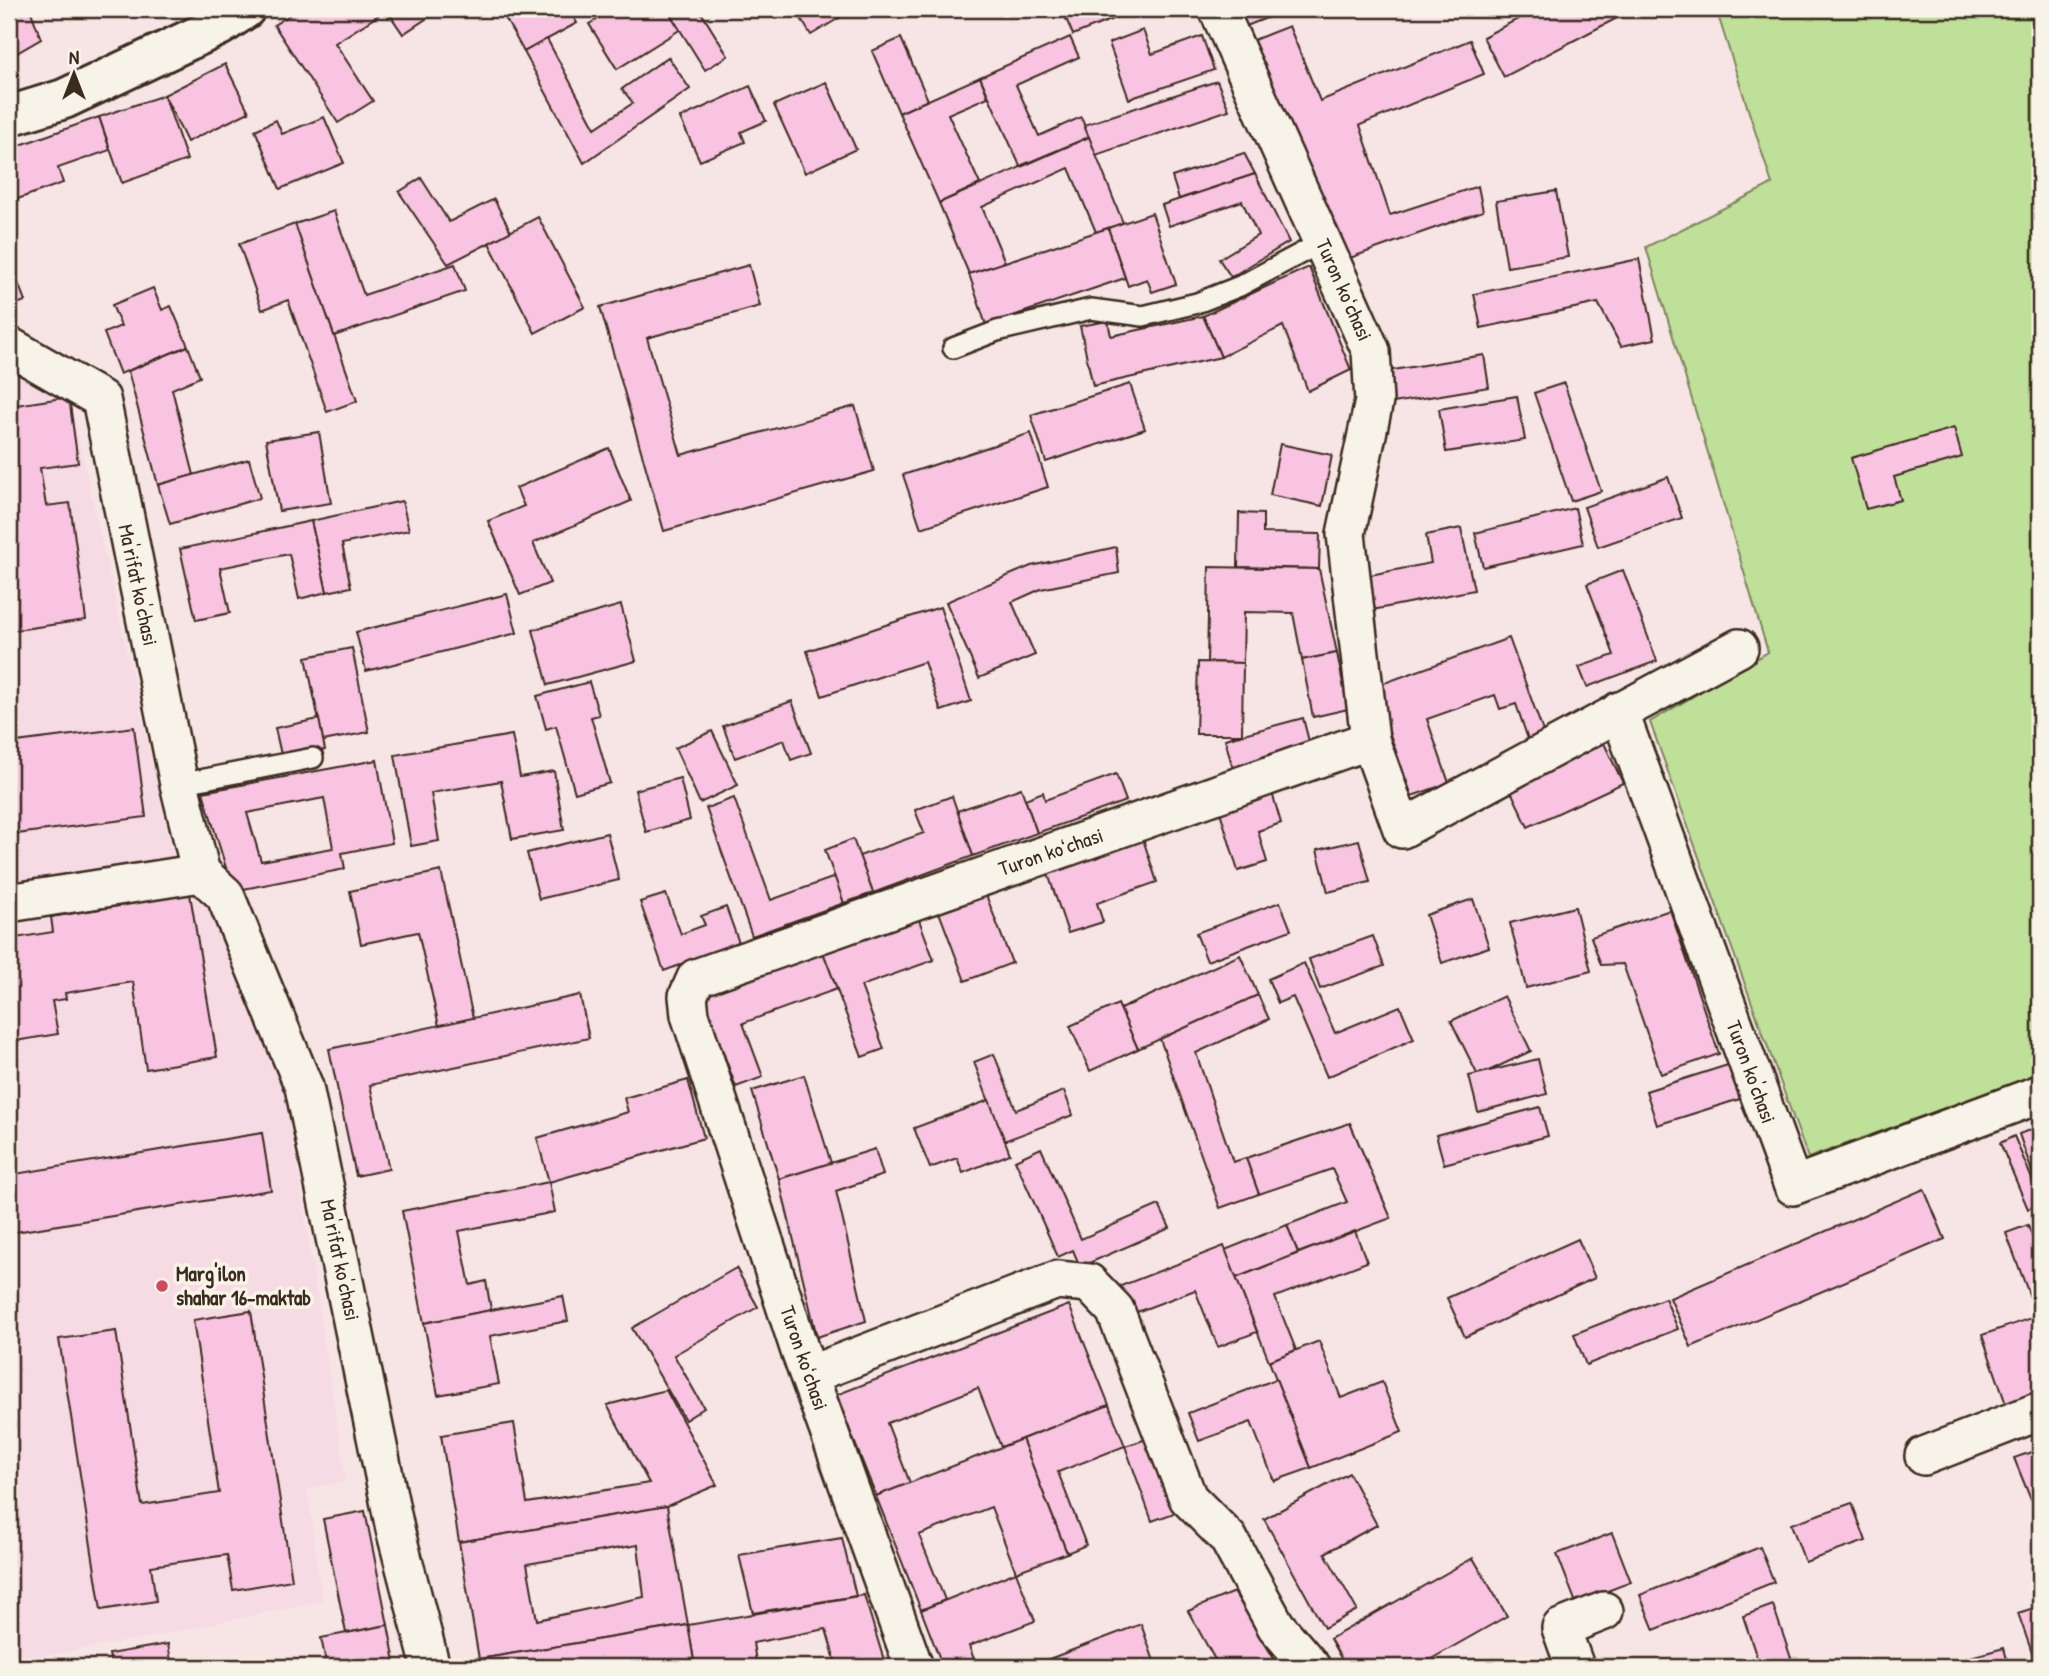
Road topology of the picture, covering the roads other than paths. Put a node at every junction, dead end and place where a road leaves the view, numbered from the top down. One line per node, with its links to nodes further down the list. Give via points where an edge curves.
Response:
1 (244, 9): 3 (street, via 221,25 64,99)
2 (1218, 9): 4 (street, Turon koʻchasi)
3 (9, 116)
4 (1322, 242): 6 (lane, via 1240,286 1197,303 1143,316 1091,309 997,331); 9 (street, Turon koʻchasi, via 1371,351 1374,401 1346,534)
5 (9, 346): 11 (street, Ma'rifat ko'chasi, via 101,399)
6 (953, 348)
7 (1739, 648): 8 (street)
8 (1619, 711): 9 (street, via 1402,830); 14 (street, Turon ko'chasi, via 1793,1186)
9 (1370, 740): 15 (street, Turon koʻchasi, via 696,978 688,996 691,1015)
10 (313, 758): 11 (lane)
11 (179, 784): 12 (street, Ma'rifat ko'chasi)
12 (201, 873): 13 (street); 19 (street, Ma'rifat ko'chasi, via 225,895 304,1087 395,1529)
13 (9, 902)
14 (2040, 1094)
15 (809, 1376): 20 (street, Turon koʻchasi); 21 (street, via 1057,1280 1090,1283 1115,1310 1188,1497 1228,1538 1276,1626)
16 (2040, 1411): 17 (street)
17 (1924, 1456)
18 (1604, 1611): 22 (street, via 1561,1628)
19 (430, 1667)
20 (914, 1667)
21 (1311, 1667)
22 (1575, 1667)

